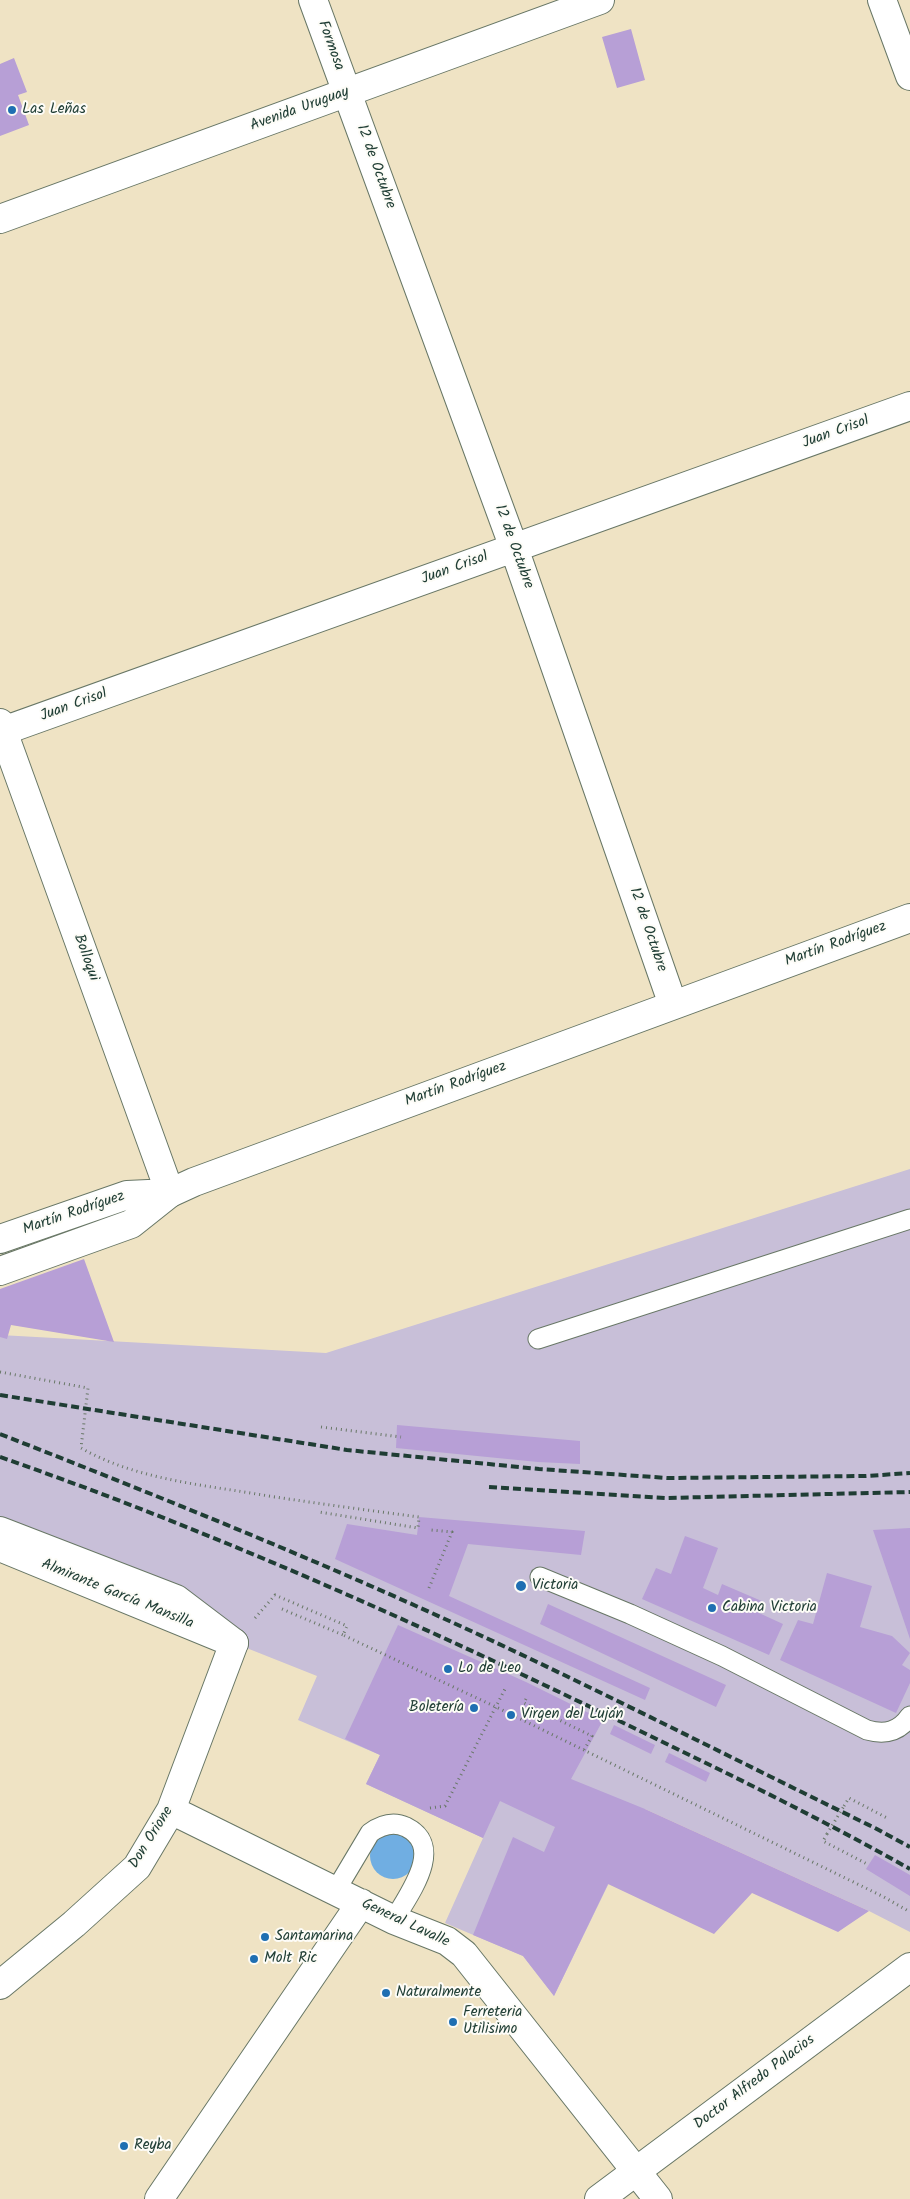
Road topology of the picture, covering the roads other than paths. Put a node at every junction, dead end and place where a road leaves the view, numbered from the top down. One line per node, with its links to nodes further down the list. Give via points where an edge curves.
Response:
1 (313, 0): 5 (street, Formosa)
2 (600, 0): 5 (street, Avenida Uruguay)
3 (882, 0): 4 (street)
4 (910, 76)
5 (347, 92): 6 (street, Avenida Uruguay); 8 (street, 12 de Octubre)
6 (0, 219)
7 (910, 406): 8 (street, Juan Crisol)
8 (514, 548): 9 (street, Juan Crisol); 11 (street, 12 de Octubre)
9 (1, 729): 12 (street, Bolloqui)
10 (910, 918): 11 (street, Martín Rodríguez)
11 (673, 1004): 12 (street, Martín Rodríguez)
12 (170, 1193): 14 (street, Martín Rodríguez, via 127,1195); 15 (street, via 131,1224)
13 (910, 1219): 16 (lane)
14 (0, 1240)
15 (0, 1271)
16 (538, 1339)
17 (0, 1531): 20 (street, via 176,1600)
18 (0, 1547): 20 (street, Almirante García Mansilla)
19 (540, 1577): 21 (lane, via 722,1656 867,1730 877,1733 894,1731)
20 (234, 1643): 22 (street, Don Orione)
21 (910, 1716)
22 (171, 1810): 23 (street, General Lavalle); 27 (street, Don Orione, via 137,1867)
23 (336, 1890): 24 (street, General Lavalle); 25 (lane, via 370,1832 379,1826 401,1825 419,1838 424,1847 423,1868)
24 (361, 1903): 25 (street, General Lavalle); 29 (street)
25 (394, 1920): 28 (street, General Lavalle, via 447,1941 464,1954)
26 (910, 1967): 28 (street, Doctor Alfredo Palacios)
27 (0, 1985)
28 (637, 2171): 30 (street, Doctor Alfredo Palacios); 31 (street, General Lavalle)
29 (159, 2199)
30 (600, 2199)
31 (658, 2199)

